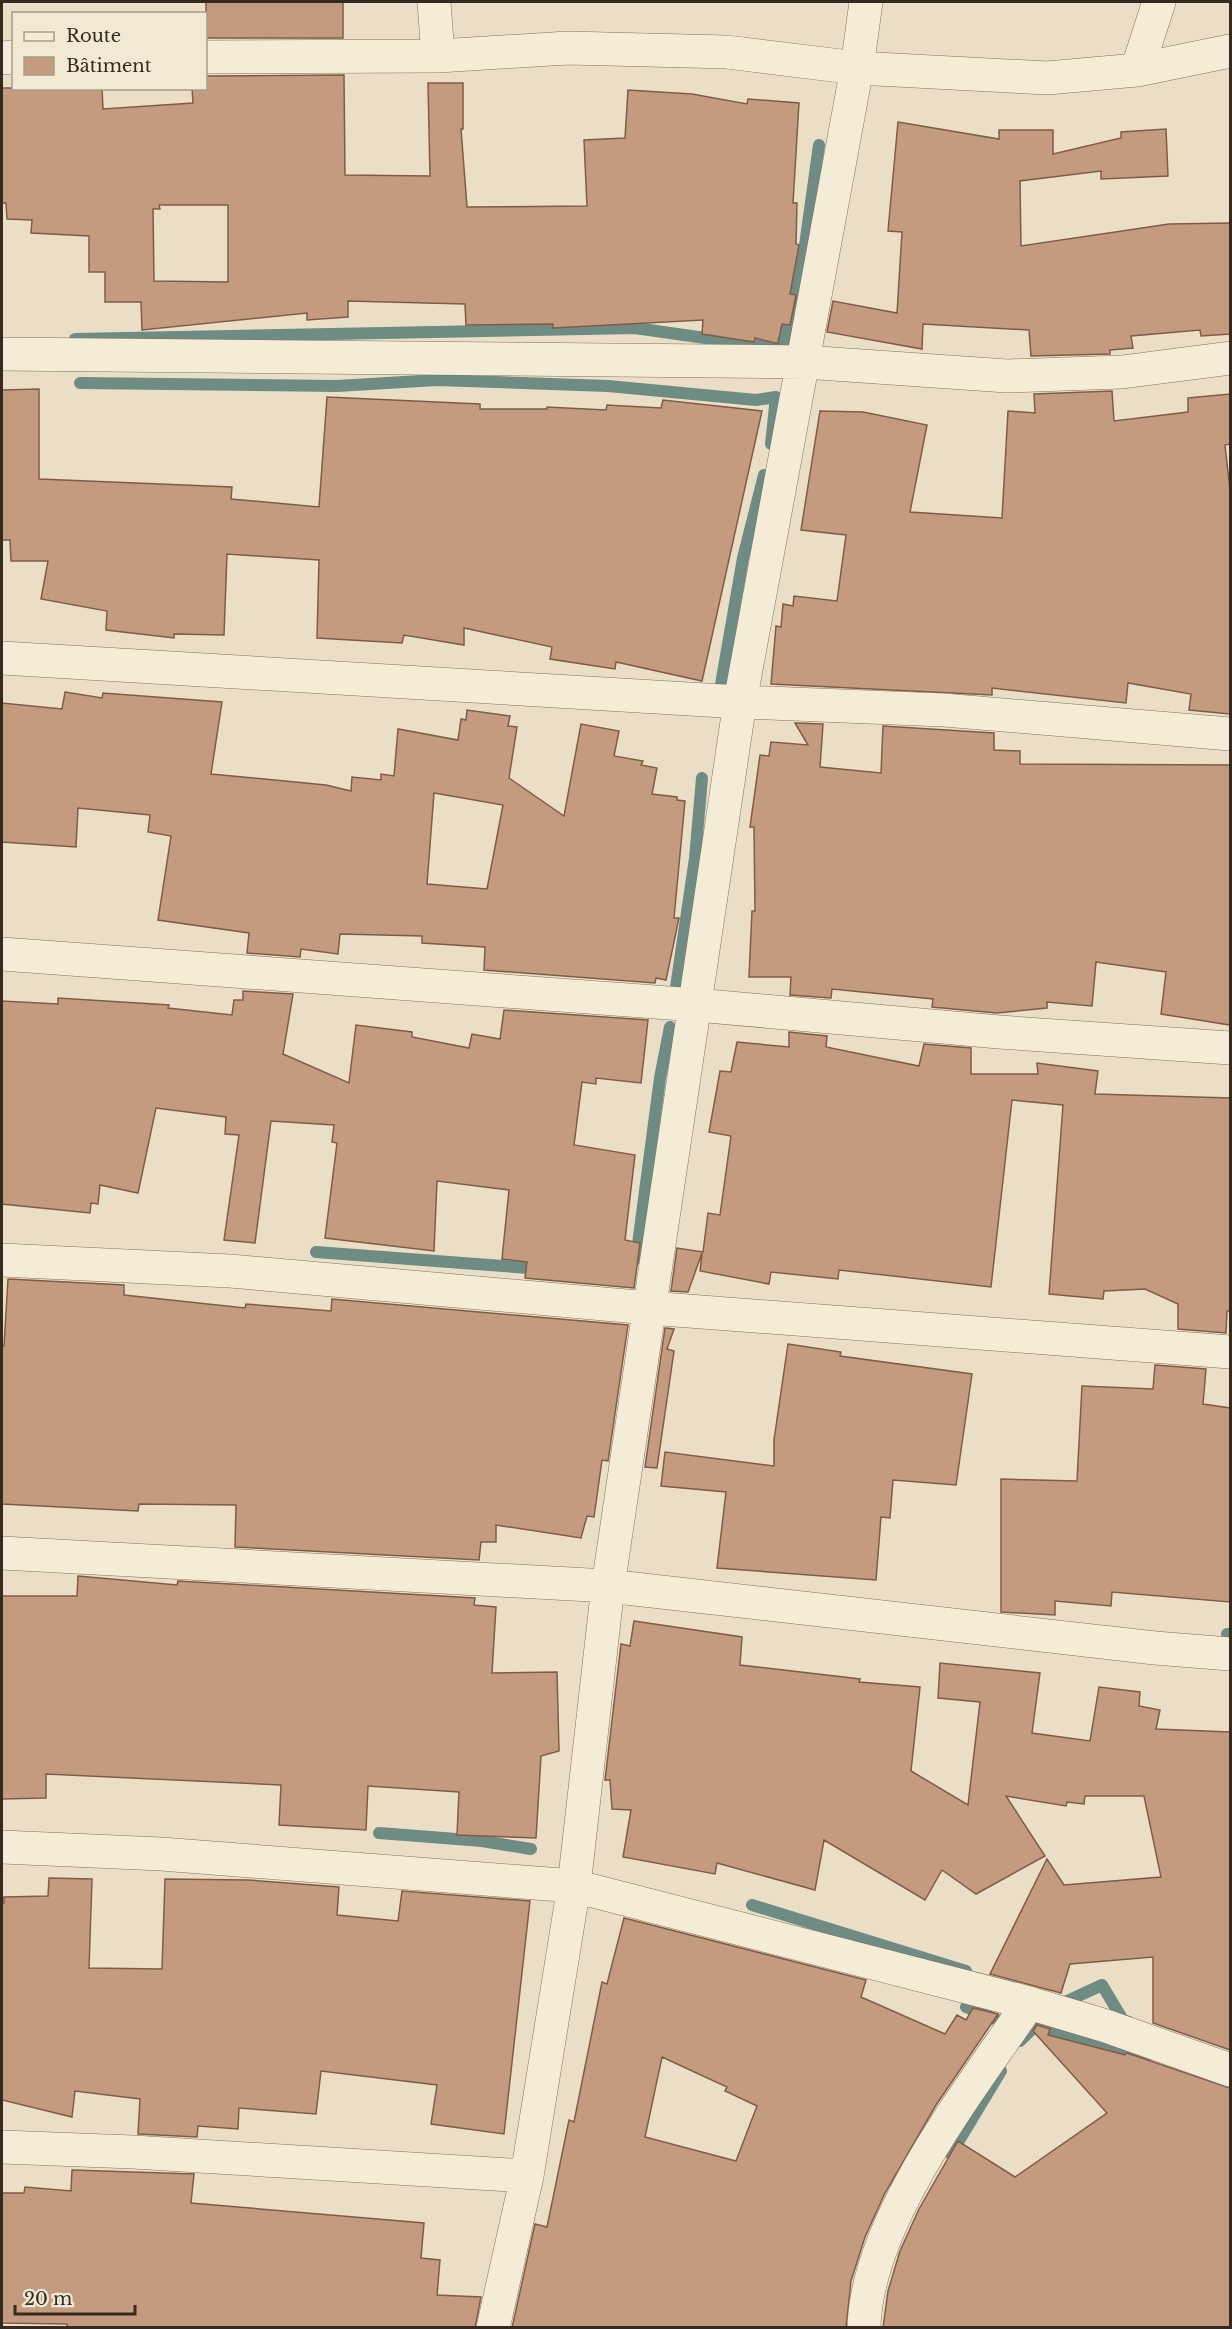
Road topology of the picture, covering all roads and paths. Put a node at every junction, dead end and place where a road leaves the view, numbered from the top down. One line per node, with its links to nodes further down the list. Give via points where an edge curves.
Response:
1 (434, 2): 5 (street)
2 (866, 2): 7 (street)
3 (1159, 2): 8 (street)
4 (1230, 51): 8 (street)
5 (438, 56): 6 (street); 7 (street, via 568,48 727,52)
6 (207, 57)
7 (857, 68): 8 (street, via 1047,78); 11 (street)
8 (1137, 70)
9 (2, 354): 11 (street)
10 (1230, 358): 11 (street, via 1122,372 1006,376)
11 (804, 362): 13 (street)
12 (2, 658): 13 (street)
13 (740, 702): 14 (street, via 944,710); 16 (street)
14 (1230, 734)
15 (2, 954): 16 (street)
16 (696, 1005): 17 (street); 19 (street)
17 (1230, 1048)
18 (2, 1260): 19 (street, via 230,1271)
19 (649, 1308): 20 (street); 22 (street)
20 (1230, 1352)
21 (2, 1552): 22 (street)
22 (608, 1586): 23 (street); 25 (street)
23 (1230, 1654)
24 (2, 1848): 25 (street, via 161,1854)
25 (574, 1886): 26 (street); 29 (street)
26 (1029, 2002): 27 (street); 31 (street, via 924,2160 903,2200 867,2293)
27 (1230, 2070)
28 (2, 2147): 29 (street)
29 (527, 2176): 30 (street)
30 (493, 2328)
31 (864, 2328)

